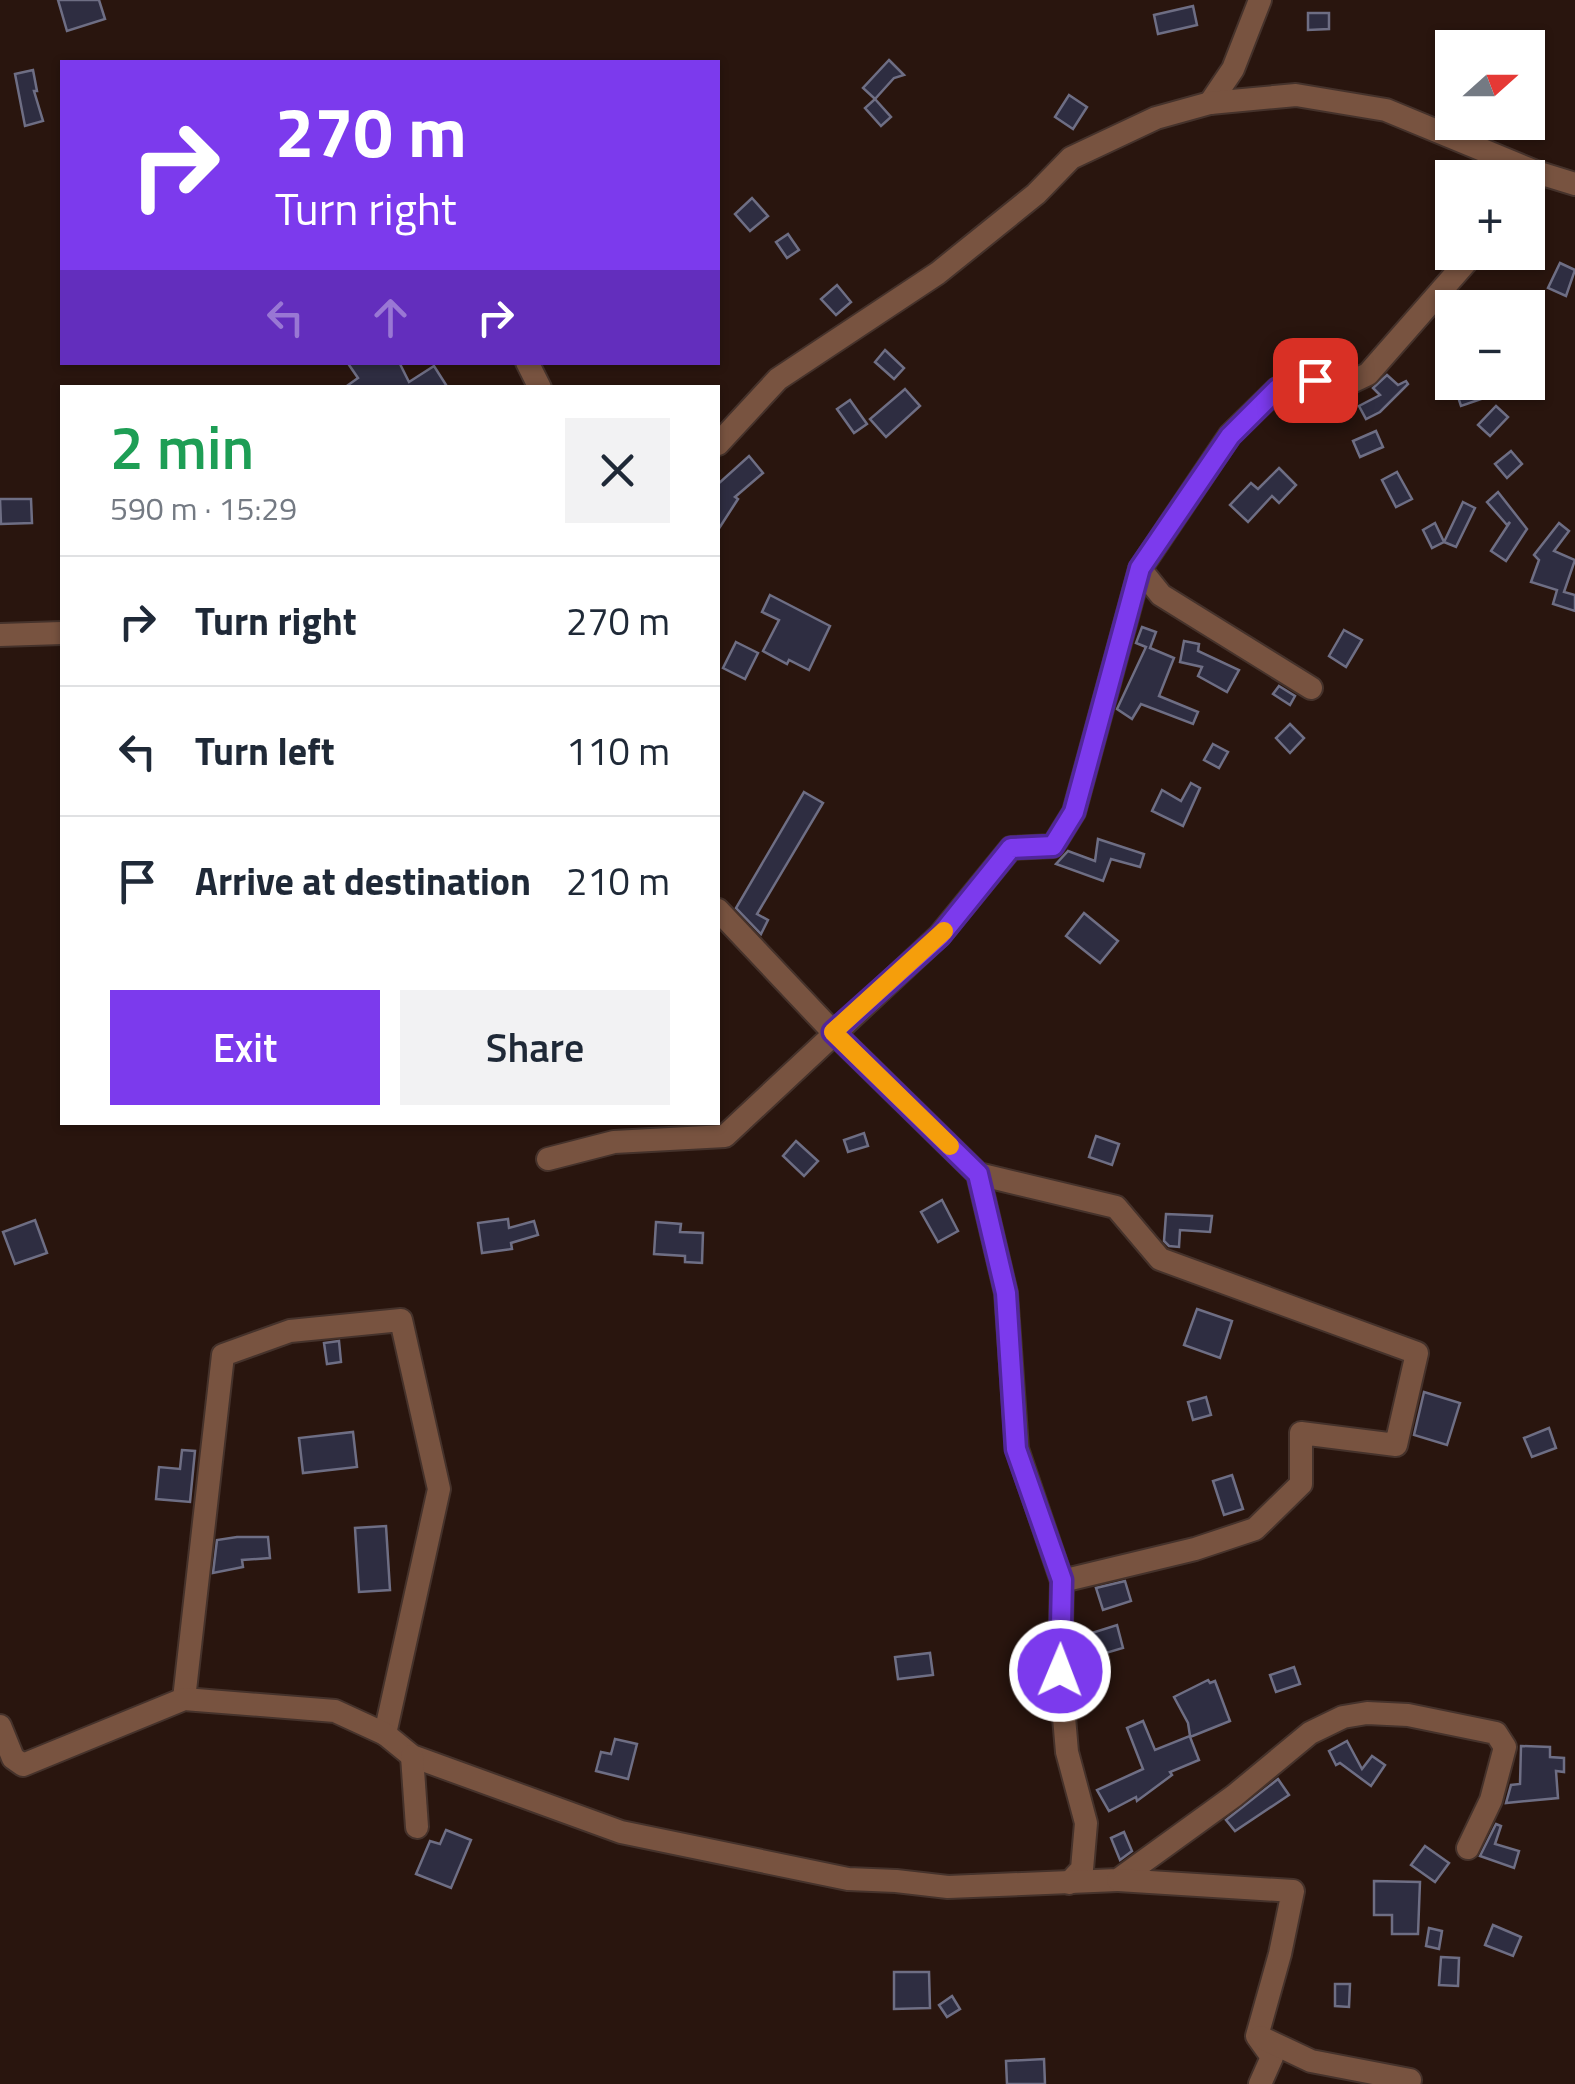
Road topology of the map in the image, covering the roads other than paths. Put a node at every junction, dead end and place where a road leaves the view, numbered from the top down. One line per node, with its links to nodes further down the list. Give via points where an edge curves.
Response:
1 (1260, 0): 2 (street)
2 (1210, 103): 3 (street, via 1296,95 1386,110); 7 (street, via 1156,118 1072,158 938,273 778,379)
3 (1493, 160)
4 (1545, 180): 5 (street)
5 (1575, 184)
6 (1459, 270): 8 (street, via 1368,374 1345,385 1315,380 1277,389 1230,436)
7 (720, 442)
8 (1140, 568): 11 (street, via 1161,595); 13 (street, via 1074,812 1053,846 1011,848 940,936)
9 (60, 633): 10 (street)
10 (0, 635)
11 (1311, 688)
12 (720, 912): 13 (street)
13 (833, 1032): 14 (street, via 725,1136 614,1142); 15 (street)
14 (548, 1159)
15 (978, 1174): 16 (street, via 1006,1293 1016,1449); 16 (street, via 1116,1206 1160,1259 1418,1354 1396,1445 1302,1433 1301,1484 1255,1528)
16 (1062, 1580): 24 (street, via 1067,1752 1086,1823 1082,1870)
17 (184, 1700): 18 (street, via 23,1765); 19 (street, via 335,1711); 19 (street, via 222,1355 290,1331 401,1320 439,1489)
18 (0, 1726)
19 (385, 1734): 20 (street)
20 (412, 1756): 21 (street); 24 (street, via 622,1832 848,1879 948,1887)
21 (418, 1827)
22 (1468, 1848): 23 (street, via 1504,1760 1496,1733 1367,1712 1310,1733)
23 (1118, 1880): 24 (street); 25 (street, via 1293,1891)
24 (1069, 1883)
25 (1257, 2036): 26 (street, via 1312,2061); 27 (street, via 1272,2058)
26 (1410, 2080)
27 (1260, 2084)

